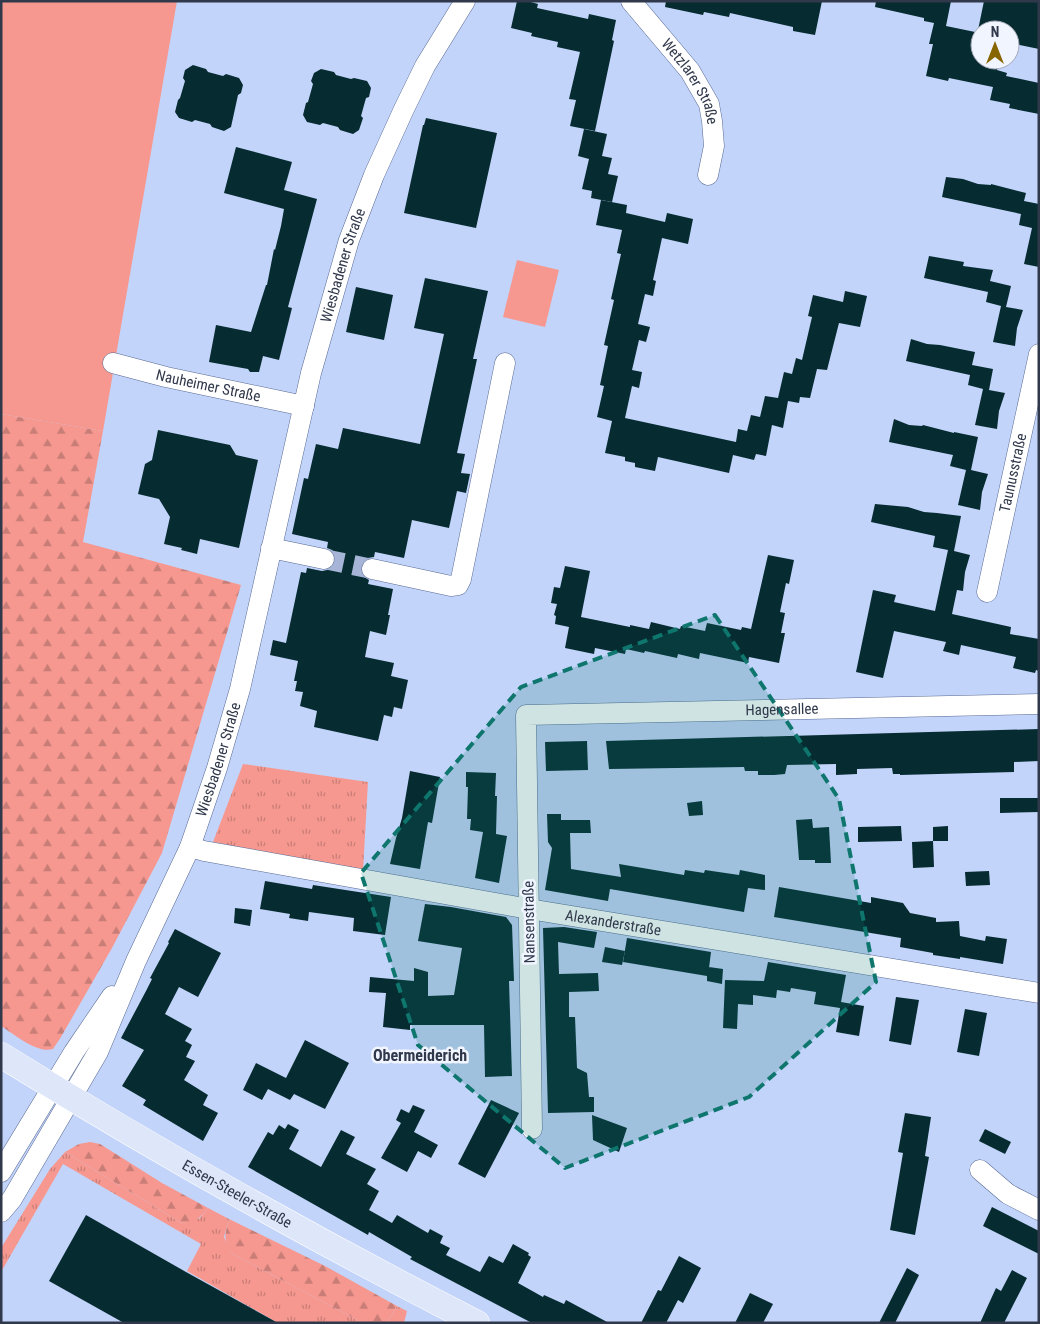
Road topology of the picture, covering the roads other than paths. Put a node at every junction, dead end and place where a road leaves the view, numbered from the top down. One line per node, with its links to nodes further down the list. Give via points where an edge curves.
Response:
1 (465, 1): 7 (street, Wiesbadener Straße, via 425,66 374,174 349,240)
2 (631, 1): 3 (street, Wetzlarer Straße, via 690,71 709,104 714,146)
3 (708, 175)
4 (1039, 354): 11 (street, Taunusstraße)
5 (113, 363): 7 (street, Nauheimer Straße)
6 (505, 363): 10 (street, via 458,585)
7 (304, 406): 8 (street, Wiesbadener Straße)
8 (272, 548): 9 (street); 14 (street, Wiesbadener Straße, via 240,689)
9 (324, 559)
10 (372, 569)
11 (988, 592)
12 (1039, 704): 13 (street, Hagensallee)
13 (526, 715): 15 (street, Nansenstraße)
14 (190, 847): 15 (street, Alexanderstraße); 18 (street, Wiesbadener Straße, via 136,961 74,1052)
15 (528, 909): 16 (street, Alexanderstraße); 19 (street, Nansenstraße)
16 (1039, 993)
17 (1, 1055): 18 (main road, Essen-Steeler-Straße)
18 (62, 1092): 21 (street); 23 (street, via 12,1199); 24 (main road, Essen-Steeler-Straße, via 214,1182)
19 (532, 1129)
20 (980, 1170): 22 (street, via 1008,1194)
21 (1, 1172)
22 (1039, 1210)
23 (1, 1212)
24 (477, 1323)

